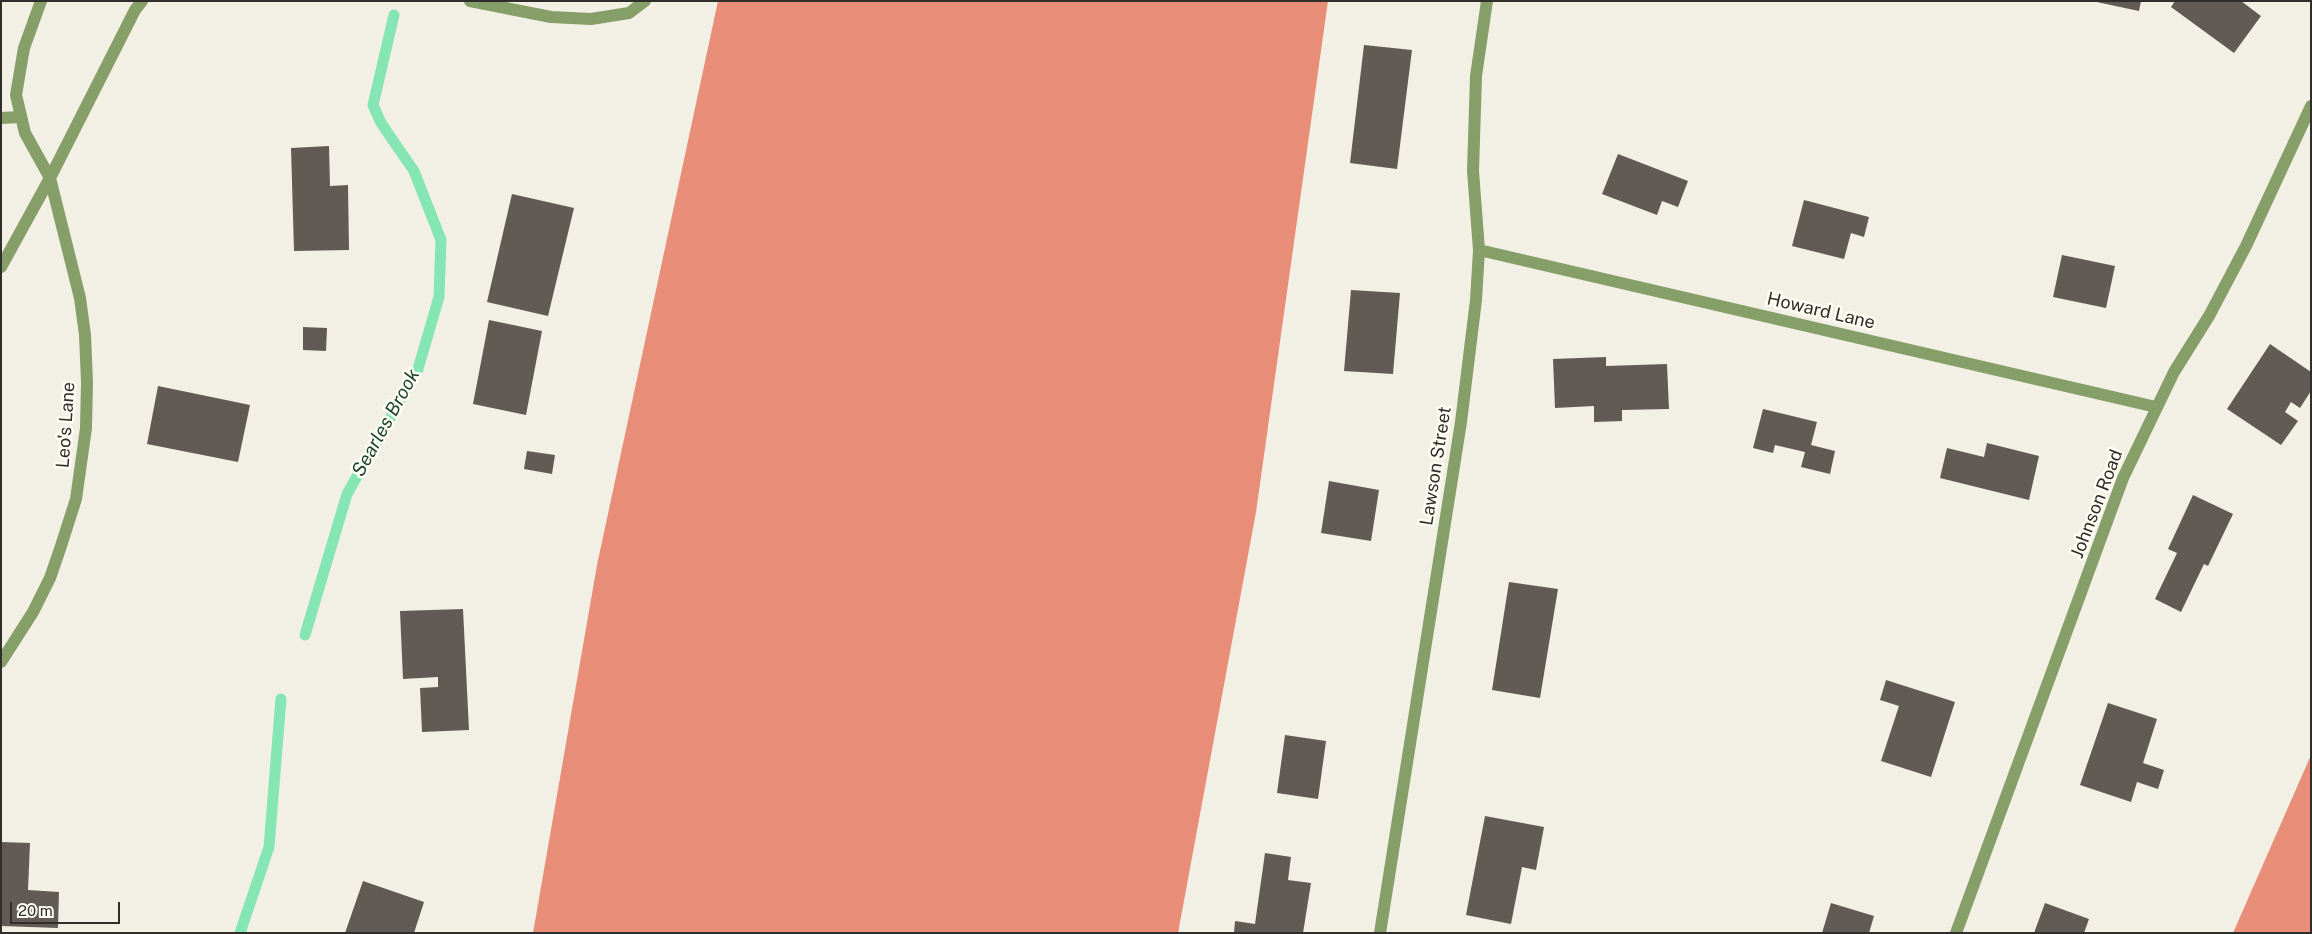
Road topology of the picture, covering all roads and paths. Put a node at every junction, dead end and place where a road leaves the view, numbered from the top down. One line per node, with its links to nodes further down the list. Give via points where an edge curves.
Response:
1 (41, 1): 7 (street, Leo's Lane, via 24,48 16,94)
2 (142, 1): 9 (street)
3 (470, 1): 4 (street, via 551,17 592,19 629,13)
4 (645, 1)
5 (1487, 1): 10 (street, Lawson Street, via 1476,76 1473,171)
6 (2311, 106): 12 (street, Johnson Road, via 2246,246)
7 (21, 117): 8 (street); 9 (street, Leo's Lane, via 25,133)
8 (1, 118)
9 (50, 178): 11 (street); 13 (street, Leo's Lane, via 80,298 85,345 86,428 76,498 50,578)
10 (1479, 250): 12 (street, Howard Lane); 14 (street, Lawson Street, via 1461,422)
11 (1, 267)
12 (2156, 407): 15 (street, Johnson Road, via 2123,478)
13 (1, 662)
14 (1380, 933)
15 (1956, 933)

